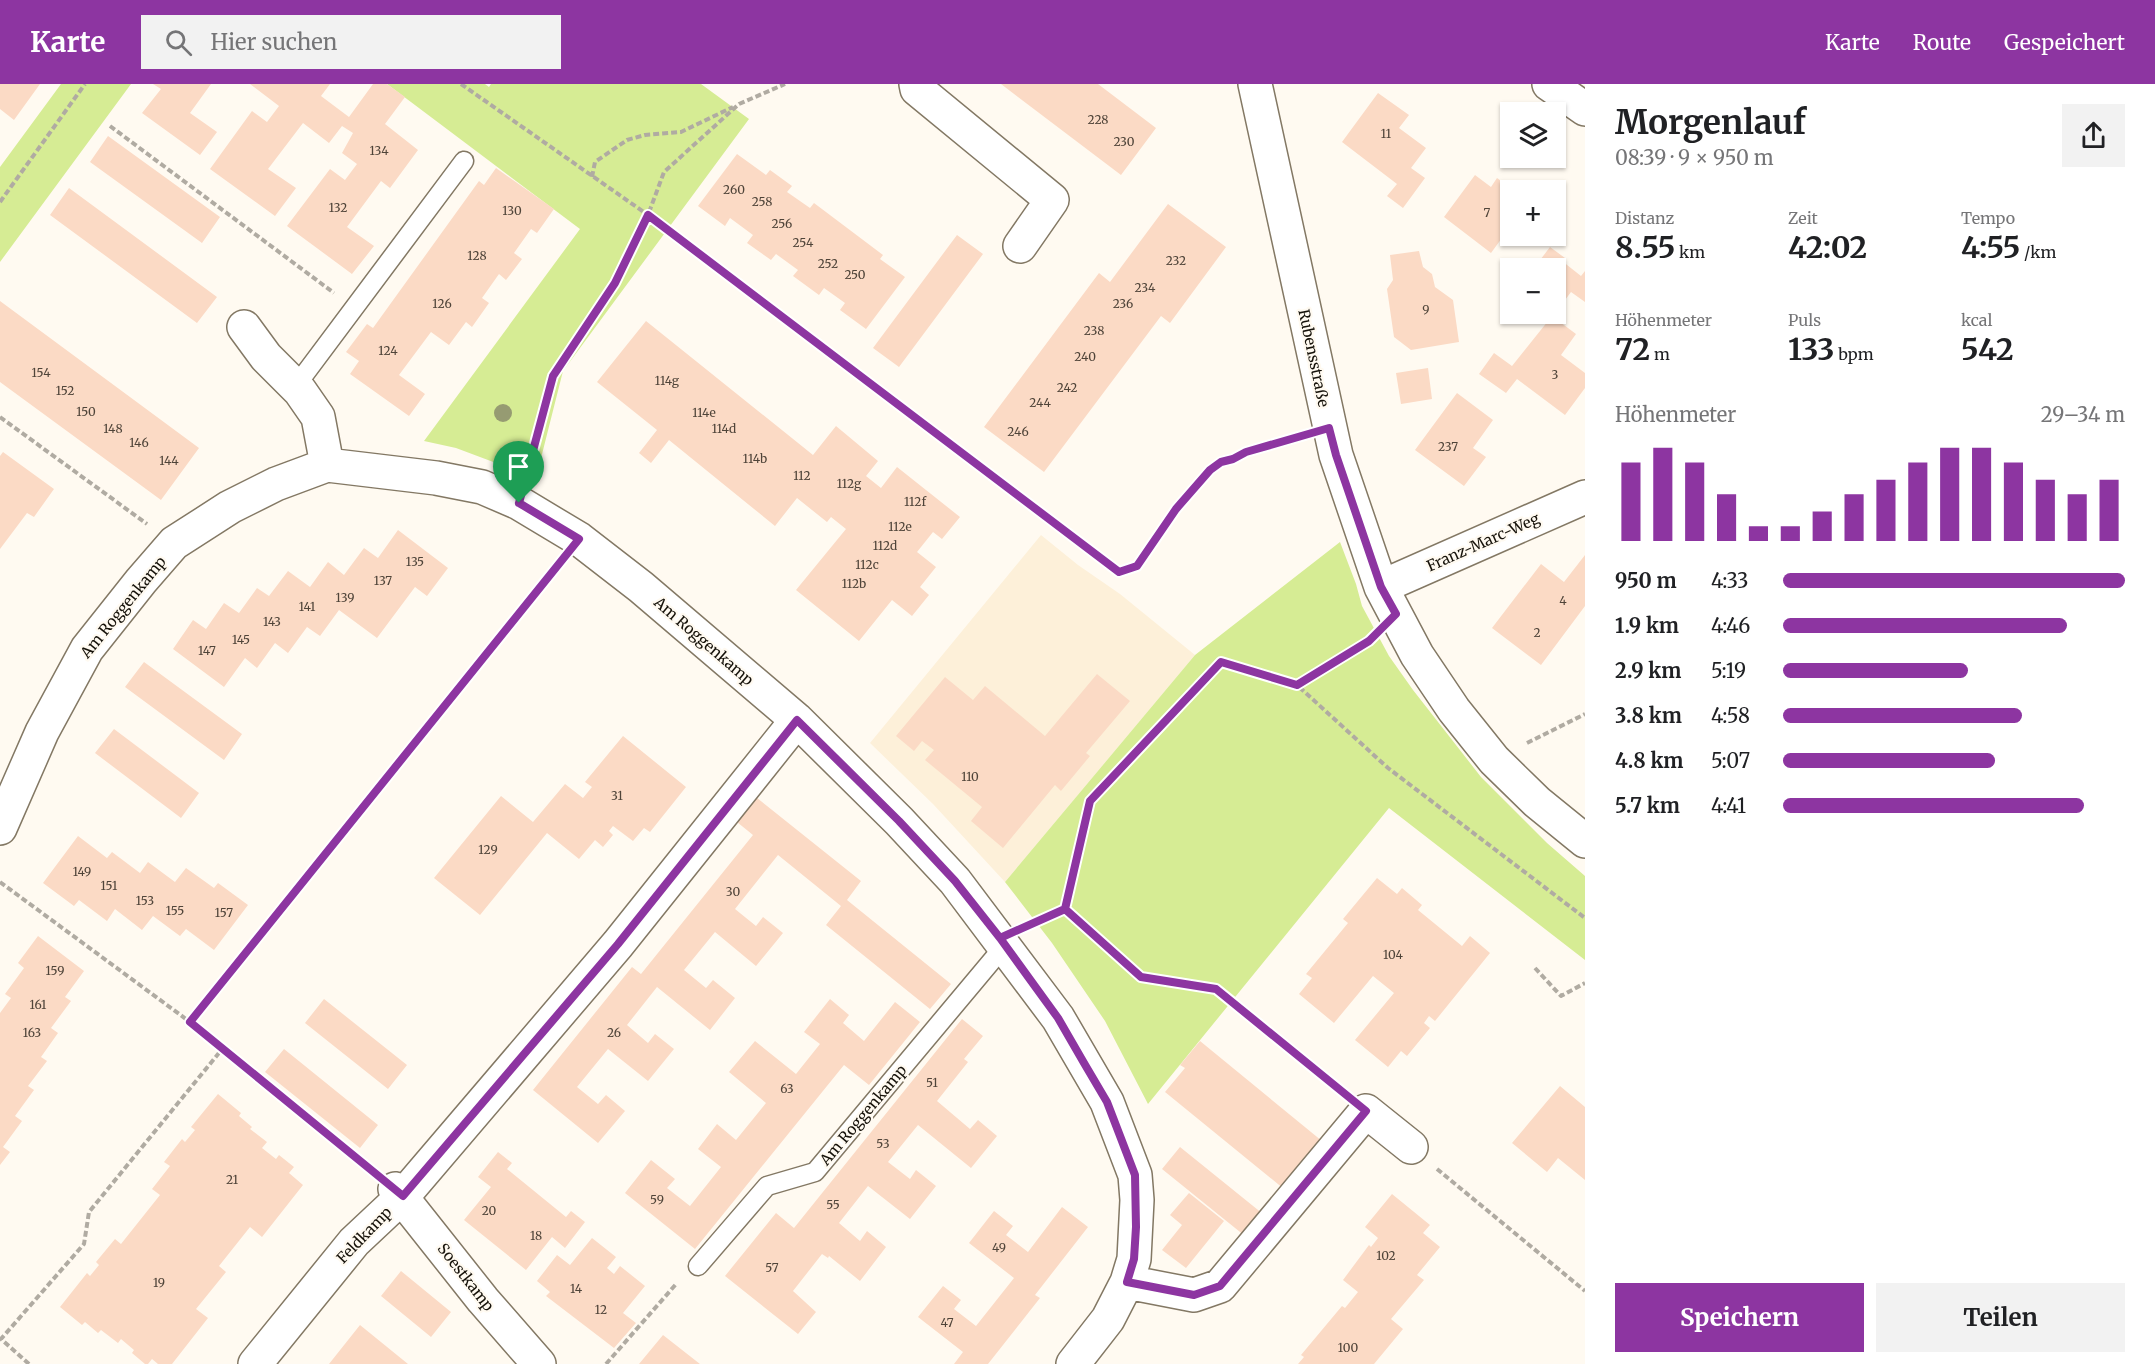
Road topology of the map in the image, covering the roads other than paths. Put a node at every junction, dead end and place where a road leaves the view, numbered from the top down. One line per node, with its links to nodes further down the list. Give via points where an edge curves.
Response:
1 (916, 84): 6 (street, via 917,89 1052,200)
2 (1255, 84): 11 (street, Rubensstraße, via 1329,428)
3 (1549, 84): 4 (street)
4 (1585, 109)
5 (464, 161): 8 (lane)
6 (1020, 246)
7 (244, 327): 8 (street)
8 (295, 387): 9 (street, via 318,417)
9 (327, 465): 12 (street, Am Roggenkamp, via 482,487 519,503 579,539 641,586); 13 (street, Am Roggenkamp, via 230,507 174,543 87,649 42,732)
10 (1585, 497): 11 (street, Franz-Marc-Weg)
11 (1389, 601): 14 (street, Rubensstraße, via 1417,655 1494,760)
12 (797, 720): 15 (street, Am Roggenkamp, via 955,881); 17 (street, Feldkamp, via 618,944)
13 (0, 828)
14 (1585, 841)
15 (1002, 942): 18 (lane, Am Roggenkamp, via 815,1172 767,1186); 19 (street, Am Roggenkamp, via 1058,1018 1090,1072 1107,1102 1135,1175 1134,1259)
16 (1411, 1147): 19 (street, via 1366,1111 1220,1286 1194,1295)
17 (399, 1192): 20 (street, Feldkamp); 21 (street, Soestkamp, via 483,1300)
18 (698, 1266)
19 (1127, 1282): 22 (street, Am Roggenkamp, via 1108,1319)
20 (255, 1364)
21 (539, 1364)
22 (1073, 1364)

